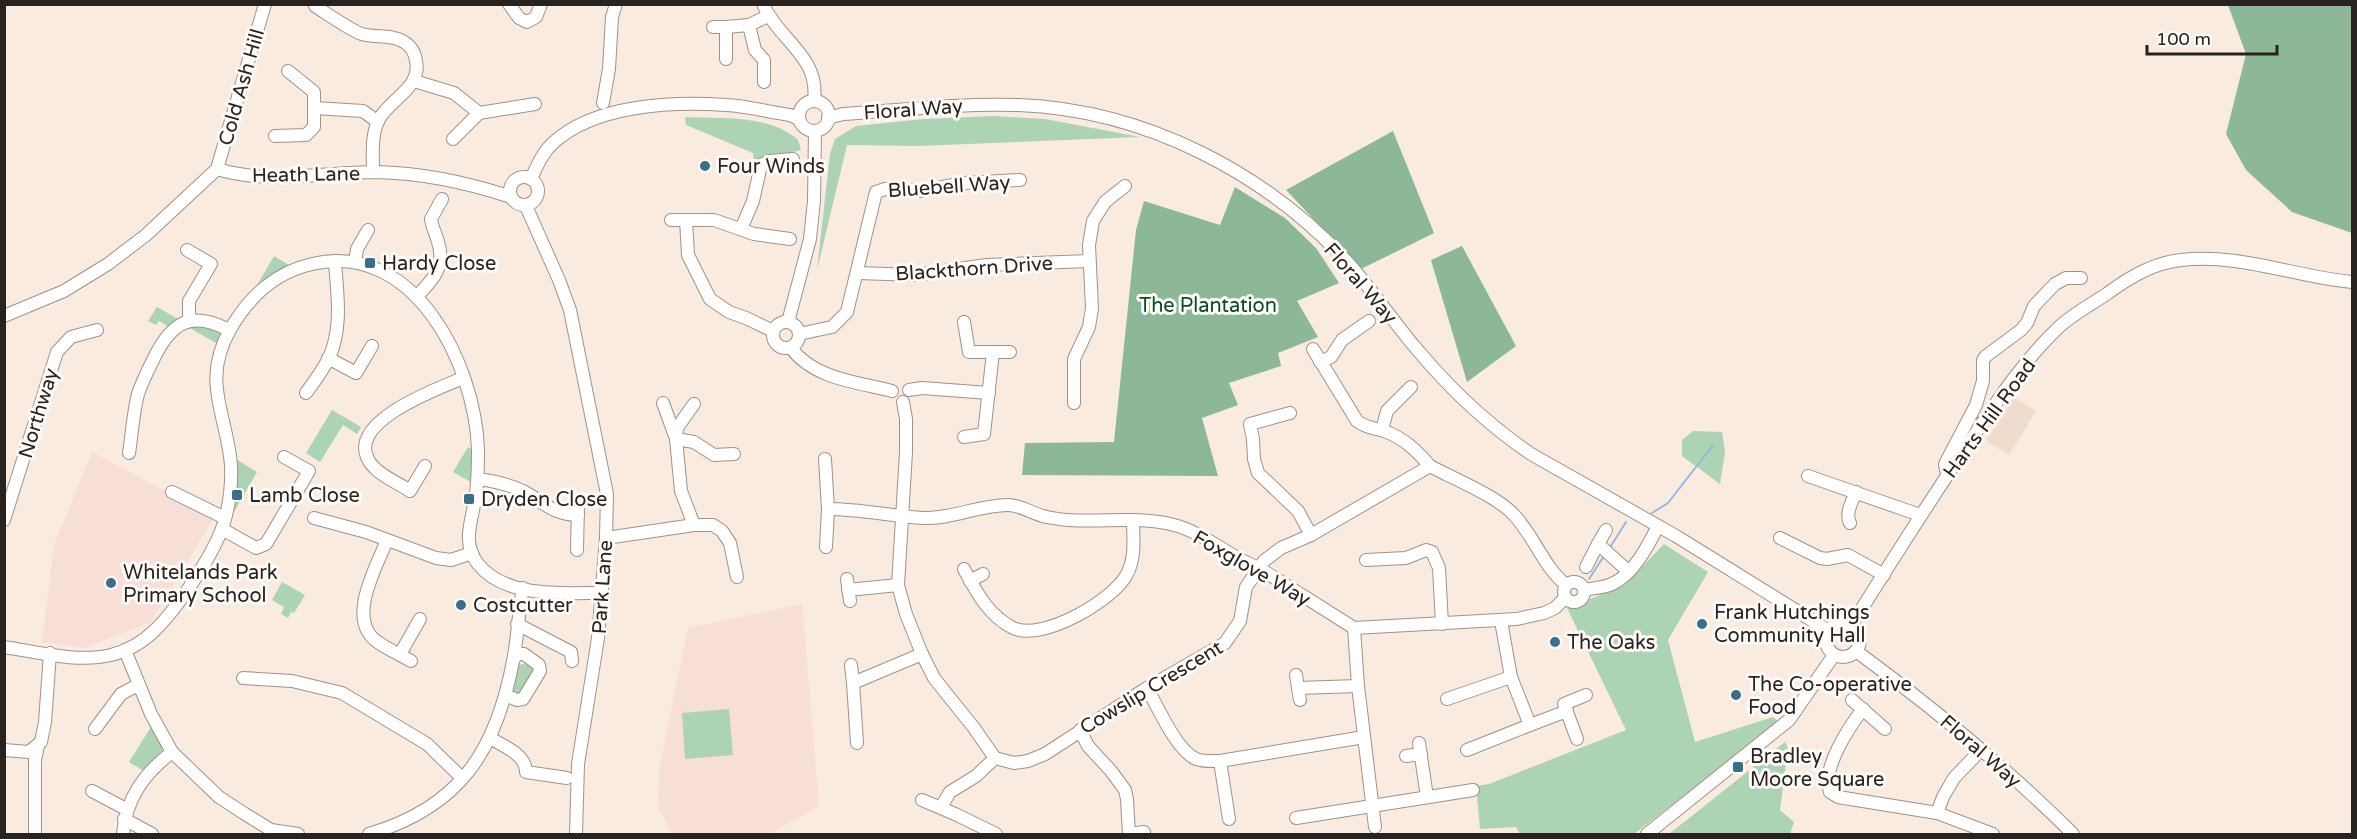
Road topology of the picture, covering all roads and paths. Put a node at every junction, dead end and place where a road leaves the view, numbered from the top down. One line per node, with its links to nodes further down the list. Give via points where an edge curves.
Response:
1 (265, 4): 24 (street, Cold Ash Hill)
2 (508, 4): 3 (street, via 519,18 528,22 536,17)
3 (542, 4)
4 (616, 4): 13 (street)
5 (315, 6): 10 (street, via 360,34 390,37 407,44 417,63)
6 (766, 10): 7 (street); 12 (street, via 784,38 806,60 813,79)
7 (749, 25): 8 (street, via 720,27); 11 (street, via 755,50 764,60)
8 (726, 59)
9 (288, 71): 15 (street, via 314,92)
10 (414, 81): 16 (street, via 454,93); 19 (street)
11 (764, 82)
12 (814, 101): 17 (street, via 802,106); 18 (street, via 826,108)
13 (603, 103)
14 (535, 104): 16 (street)
15 (315, 108): 19 (street, via 363,111); 21 (street, via 311,132)
16 (479, 113): 22 (street)
17 (799, 118): 20 (street, via 807,129); 26 (street, via 726,105 675,104 628,109 597,119 553,143)
18 (828, 118): 20 (street, via 824,126); 95 (street, Floral Way, via 912,109 1020,105 1106,118 1184,144 1271,193 1305,221 1350,266 1445,381 1510,440)
19 (378, 122): 25 (street)
20 (815, 130): 48 (street, via 810,239)
21 (275, 136)
22 (453, 138)
23 (793, 159): 34 (street, via 761,165 753,201)
24 (217, 169): 25 (street, Heath Lane, via 270,178); 45 (street, via 146,235 108,264 64,291)
25 (373, 172): 29 (street, Heath Lane, via 413,174)
26 (531, 179): 29 (street, via 514,181); 31 (street, via 539,194)
27 (1020, 180): 41 (street, Bluebell Way, via 964,183 921,191 881,189 873,197)
28 (1125, 186): 39 (street, via 1105,202 1093,221)
29 (511, 197): 31 (street)
30 (442, 198): 44 (street, via 431,219 446,259)
31 (526, 206): 98 (street, Park Lane, via 570,310 607,494)
32 (671, 220): 33 (street)
33 (686, 220): 34 (street, via 714,220); 52 (street, via 688,255 710,299)
34 (741, 229): 36 (street)
35 (368, 230): 40 (street, via 357,249)
36 (790, 239)
37 (187, 250): 46 (street, via 211,264 189,301)
38 (334, 261): 40 (street); 51 (street, via 300,267 269,284 245,306); 59 (street, via 338,310)
39 (1089, 261): 41 (street, Blackthorn Drive, via 987,266 915,275); 66 (street, via 1092,308 1089,327 1074,359)
40 (355, 262): 44 (street, via 387,272)
41 (858, 273): 53 (street, Bluebell Way, via 843,318 832,327)
42 (2081, 278): 81 (street, via 2066,278 2055,284 2034,306 2021,330 1983,360 1983,381 1976,405 1945,464)
43 (2352, 282): 81 (street, Harts Hill Road, via 2229,260 2202,258 2158,264 2060,326 2016,373)
44 (417, 296): 61 (street, via 444,335)
45 (4, 316)
46 (189, 321): 51 (street, via 206,320); 75 (street, via 172,329 162,340 126,426)
47 (1369, 321): 60 (street, via 1342,340 1331,357)
48 (788, 322): 52 (street); 53 (street)
49 (963, 322): 57 (street, via 969,352)
50 (96, 330): 90 (street, Northway, via 70,337 57,352)
51 (229, 330): 93 (street, via 220,353 216,388 231,464 230,499)
52 (773, 331): 55 (street, via 777,345)
53 (799, 334): 55 (street)
54 (372, 346): 59 (street, via 356,373)
55 (791, 348): 65 (street, via 818,371 892,391 894,399)
56 (1313, 349): 60 (street)
57 (993, 352): 58 (street); 64 (street)
58 (1010, 352)
59 (328, 358): 63 (street, via 313,374)
60 (1320, 362): 72 (street, via 1357,421)
61 (463, 378): 79 (street, via 389,412 365,435 371,463 410,490); 83 (street, via 475,417)
62 (1411, 387): 72 (street, via 1387,411)
63 (306, 393)
64 (989, 393): 65 (street, via 922,388); 73 (street, via 984,434)
65 (906, 396): 87 (street)
66 (1074, 403)
67 (663, 404): 74 (street)
68 (694, 404): 74 (street, via 677,428)
69 (1243, 412): 71 (street)
70 (1290, 413): 71 (street)
71 (1250, 424): 97 (street, via 1258,473 1298,511)
72 (1382, 430): 80 (street, via 1414,448)
73 (963, 437)
74 (676, 439): 76 (street, via 694,442 714,455); 94 (street, via 681,491)
75 (129, 453)
76 (734, 454)
77 (284, 457): 93 (street, via 309,471 266,544 256,548)
78 (825, 459): 86 (street)
79 (425, 466)
80 (1430, 466): 97 (street, Cowslip Crescent); 117 (street, via 1512,513)
81 (1948, 474): 88 (street, Harts Hill Road)
82 (1808, 476): 85 (street)
83 (478, 479): 103 (street, via 498,481 558,509 578,510); 104 (street, via 468,533)
84 (172, 492): 93 (street)
85 (1856, 492): 88 (street); 92 (street, via 1848,515)
86 (828, 509): 87 (street, Foxglove Way); 101 (street)
87 (902, 515): 91 (street, Foxglove Way, via 934,517 1009,505 1048,517); 114 (street)
88 (1920, 515): 111 (street, Harts Hill Road)
89 (314, 518): 100 (street, via 330,527)
90 (4, 520)
91 (1133, 520): 107 (street, Foxglove Way, via 1186,529); 113 (street, via 1132,564 1120,585 1074,616 1045,629 1012,628 983,603)
92 (1850, 523)
93 (224, 524): 127 (street, via 166,618 153,632)
94 (694, 525): 98 (street); 112 (street, via 713,525 725,534)
95 (1658, 526): 109 (street); 125 (street, Floral Way)
96 (1606, 530): 102 (street)
97 (1311, 535): 107 (street, Cowslip Crescent, via 1281,548)
98 (606, 538): 118 (street, Park Lane)
99 (1780, 538): 111 (street, via 1820,558 1848,555)
100 (387, 540): 104 (street, via 436,558 451,560); 119 (street, via 362,609 366,626 372,637 405,658)
101 (826, 547)
102 (1603, 548): 106 (street); 109 (street)
103 (577, 550)
104 (472, 553): 115 (street, via 486,573 509,586)
105 (1366, 560): 122 (street, via 1380,553 1406,558 1426,550 1432,552 1439,568)
106 (1586, 567)
107 (1259, 568): 124 (street, Foxglove Way); 141 (street, Cowslip Crescent, via 1246,587 1243,614 1231,638)
108 (964, 569): 113 (street)
109 (1628, 571): 117 (street, via 1610,585 1584,590 1579,601 1571,602)
110 (983, 574): 113 (street)
111 (1884, 575): 123 (street, Harts Hill Road)
112 (737, 577)
113 (970, 581)
114 (898, 585): 116 (street); 130 (street)
115 (523, 588): 118 (street); 121 (street)
116 (848, 590)
117 (1566, 592): 120 (street, via 1555,608 1544,613)
118 (601, 593): 187 (street, Park Lane, via 595,663 578,764)
119 (420, 619)
120 (1501, 621): 122 (street); 135 (street)
121 (517, 624): 132 (street); 133 (street, via 571,652)
122 (1442, 624): 124 (street)
123 (1851, 626): 125 (street, via 1842,624); 128 (street, via 1860,637)
124 (1354, 628): 139 (street)
125 (1829, 631): 131 (street, via 1827,647)
126 (4, 647): 129 (street)
127 (125, 650): 129 (street, via 95,657); 138 (street)
128 (1856, 651): 131 (street, via 1848,656); 159 (street, Floral Way)
129 (50, 653): 156 (street, via 43,738)
130 (922, 654): 137 (street); 162 (street, via 934,678)
131 (1834, 655): 190 (street, via 1789,720)
132 (514, 659): 142 (street); 142 (street, via 517,654 524,654 539,665 540,671 523,699)
133 (572, 662)
134 (851, 665): 137 (street)
135 (1511, 677): 144 (street); 148 (street)
136 (243, 678): 164 (street, via 292,681 342,693 427,744)
137 (853, 683): 155 (street)
138 (138, 685): 149 (street, via 121,694); 160 (street)
139 (1358, 686): 140 (street); 152 (street)
140 (1298, 687)
141 (1147, 688): 151 (street, Cowslip Crescent); 163 (street, via 1185,751 1199,760)
142 (505, 695): 153 (street)
143 (1586, 695): 147 (street, via 1564,704)
144 (1447, 699)
145 (1852, 700): 146 (street)
146 (1863, 709): 150 (street); 173 (street, via 1836,754 1830,792)
147 (1567, 711): 148 (street); 154 (street)
148 (1530, 725): 158 (street)
149 (95, 729)
150 (1885, 729)
151 (1080, 730): 162 (street, Cowslip Crescent, via 1028,761 1014,763); 189 (street, via 1088,746 1125,790)
152 (1364, 736): 163 (street); 171 (street)
153 (490, 738): 164 (street); 165 (street, via 521,758 526,772)
154 (1577, 739)
155 (857, 743)
156 (36, 748): 157 (street, via 27,752); 182 (street)
157 (4, 750)
158 (1467, 750)
159 (1981, 750): 173 (street, via 1954,778); 192 (street, Floral Way)
160 (172, 752): 174 (street, via 147,773); 180 (street, via 219,797)
161 (1406, 756): 168 (street, via 1420,748)
162 (995, 758): 172 (street, via 950,792)
163 (1220, 761): 177 (street)
164 (462, 778): 179 (street, via 426,810)
165 (567, 778)
166 (1473, 790): 168 (street)
167 (92, 791): 174 (street)
168 (1427, 796): 171 (street)
169 (922, 800): 172 (street)
170 (1311, 801): 175 (street)
171 (1372, 806): 175 (street); 178 (street)
172 (941, 807): 188 (street)
173 (1937, 813): 191 (street)
174 (125, 814): 183 (street); 184 (street)
175 (1314, 815): 176 (street)
176 (1296, 818)
177 (1229, 819)
178 (1375, 828)
179 (389, 831): 186 (street)
180 (270, 832): 185 (street)
181 (1144, 832): 189 (street)
182 (35, 834)
183 (123, 834)
184 (152, 834)
185 (298, 834)
186 (369, 834)
187 (576, 834)
188 (996, 834)
189 (1129, 834)
190 (1647, 834)
191 (1992, 834)
192 (2073, 834)

